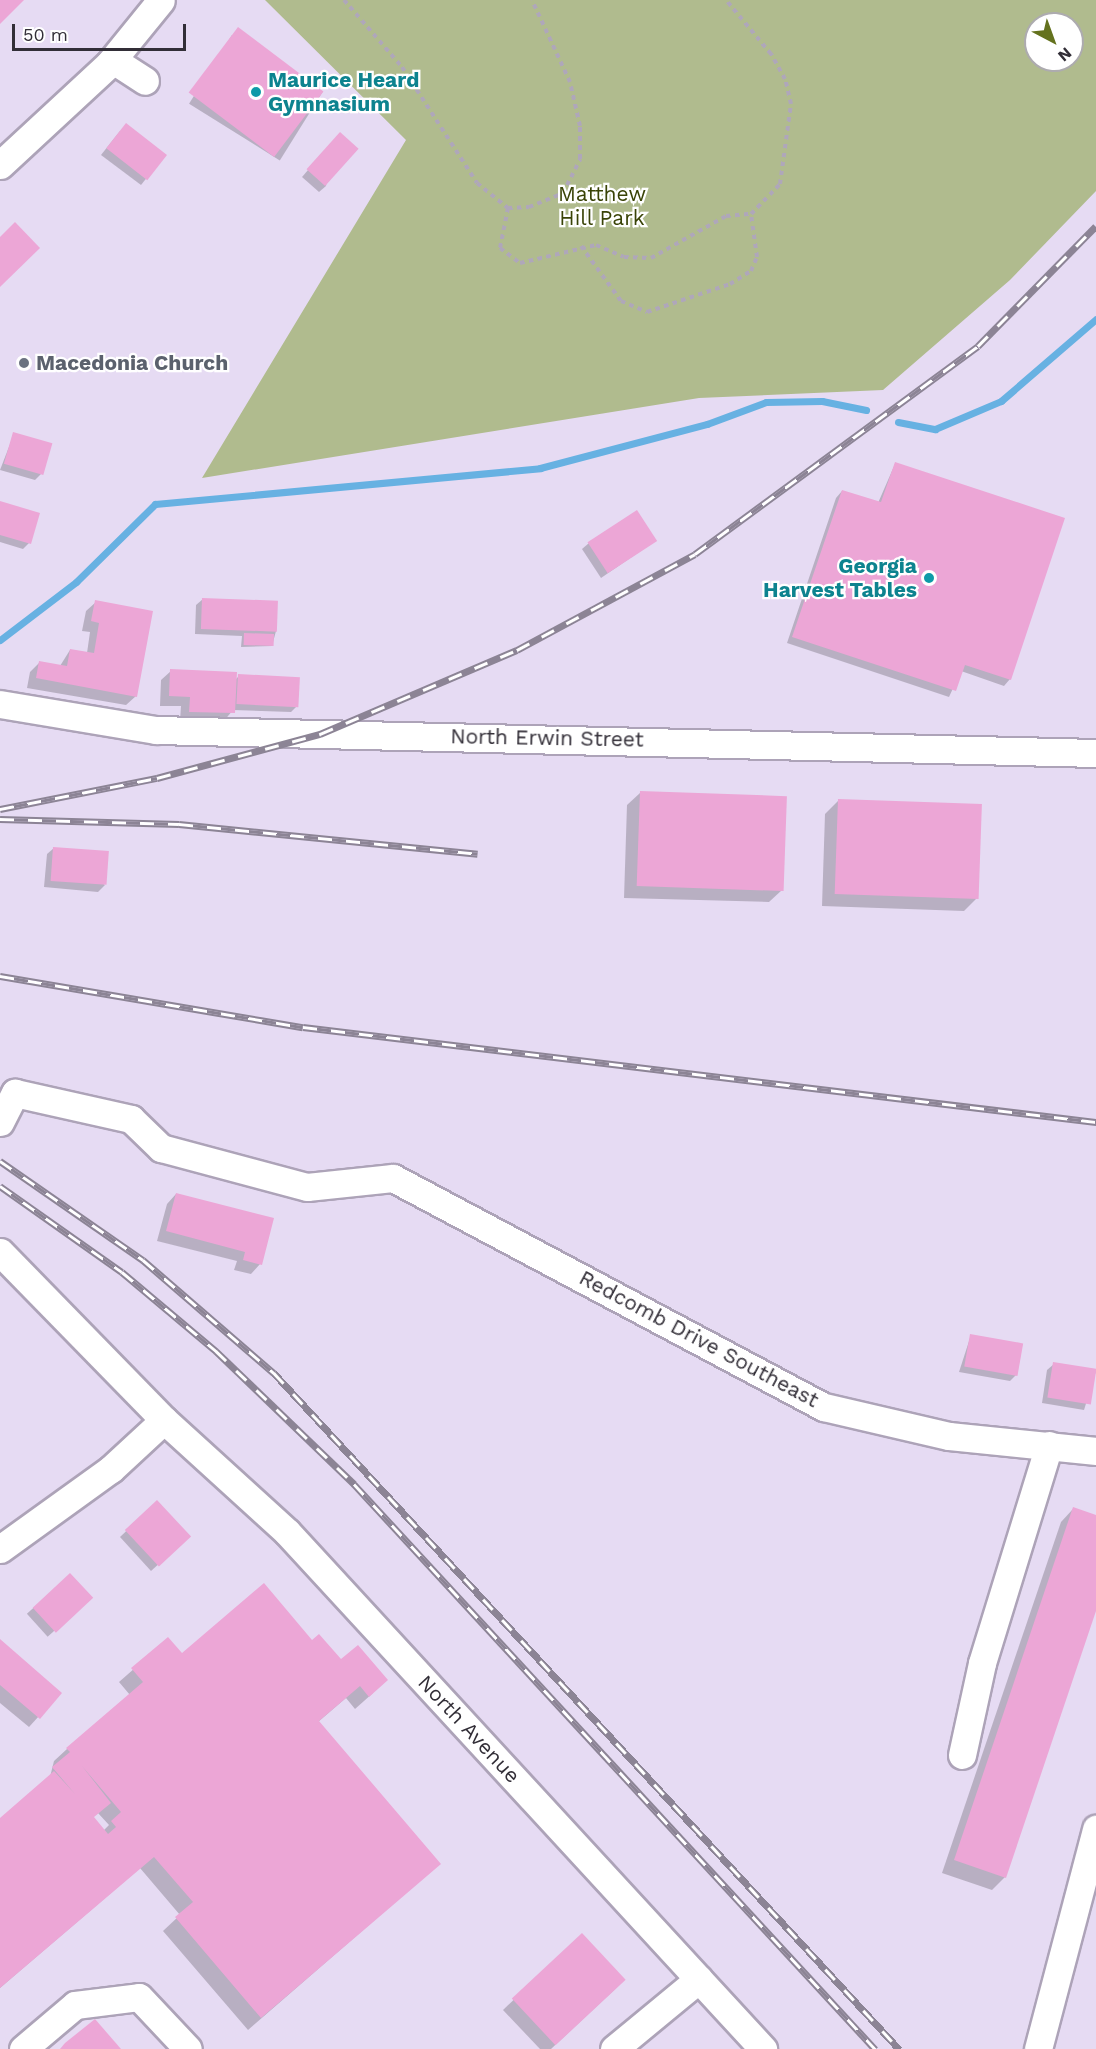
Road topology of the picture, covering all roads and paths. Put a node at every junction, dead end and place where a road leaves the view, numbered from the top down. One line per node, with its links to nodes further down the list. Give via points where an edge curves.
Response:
1 (344, 0): 8 (path, via 402,67 477,183)
2 (532, 0): 8 (path, via 572,90 580,159 563,193 529,207)
3 (726, 0): 9 (path, via 771,54 785,79 791,104 780,184)
4 (154, 2): 5 (street)
5 (113, 60): 6 (street); 7 (street)
6 (145, 81)
7 (0, 165)
8 (508, 208): 10 (path, via 499,239 513,262 538,261)
9 (751, 214): 10 (path, via 726,216 670,252 645,259); 10 (path, via 757,257 751,271 658,310 634,309 621,301)
10 (581, 246)
11 (0, 704): 12 (street, North Erwin Street, via 156,730)
12 (1096, 753)
13 (0, 1122): 16 (street, Redcomb Drive Southeast, via 15,1093 131,1119 161,1149 307,1187 393,1178 824,1407 949,1436)
14 (0, 1252): 15 (street, North Avenue)
15 (164, 1420): 18 (street, via 111,1469); 21 (street, North Avenue, via 287,1532)
16 (1049, 1445): 17 (street, Redcomb Drive Southeast); 19 (street, via 982,1663)
17 (1096, 1451)
18 (0, 1549)
19 (962, 1755)
20 (1096, 1829): 26 (street)
21 (699, 1979): 24 (street); 25 (street, North Avenue)
22 (23, 2049): 23 (street, via 75,2005 139,1997)
23 (188, 2049)
24 (614, 2049)
25 (763, 2049)
26 (1038, 2049)

